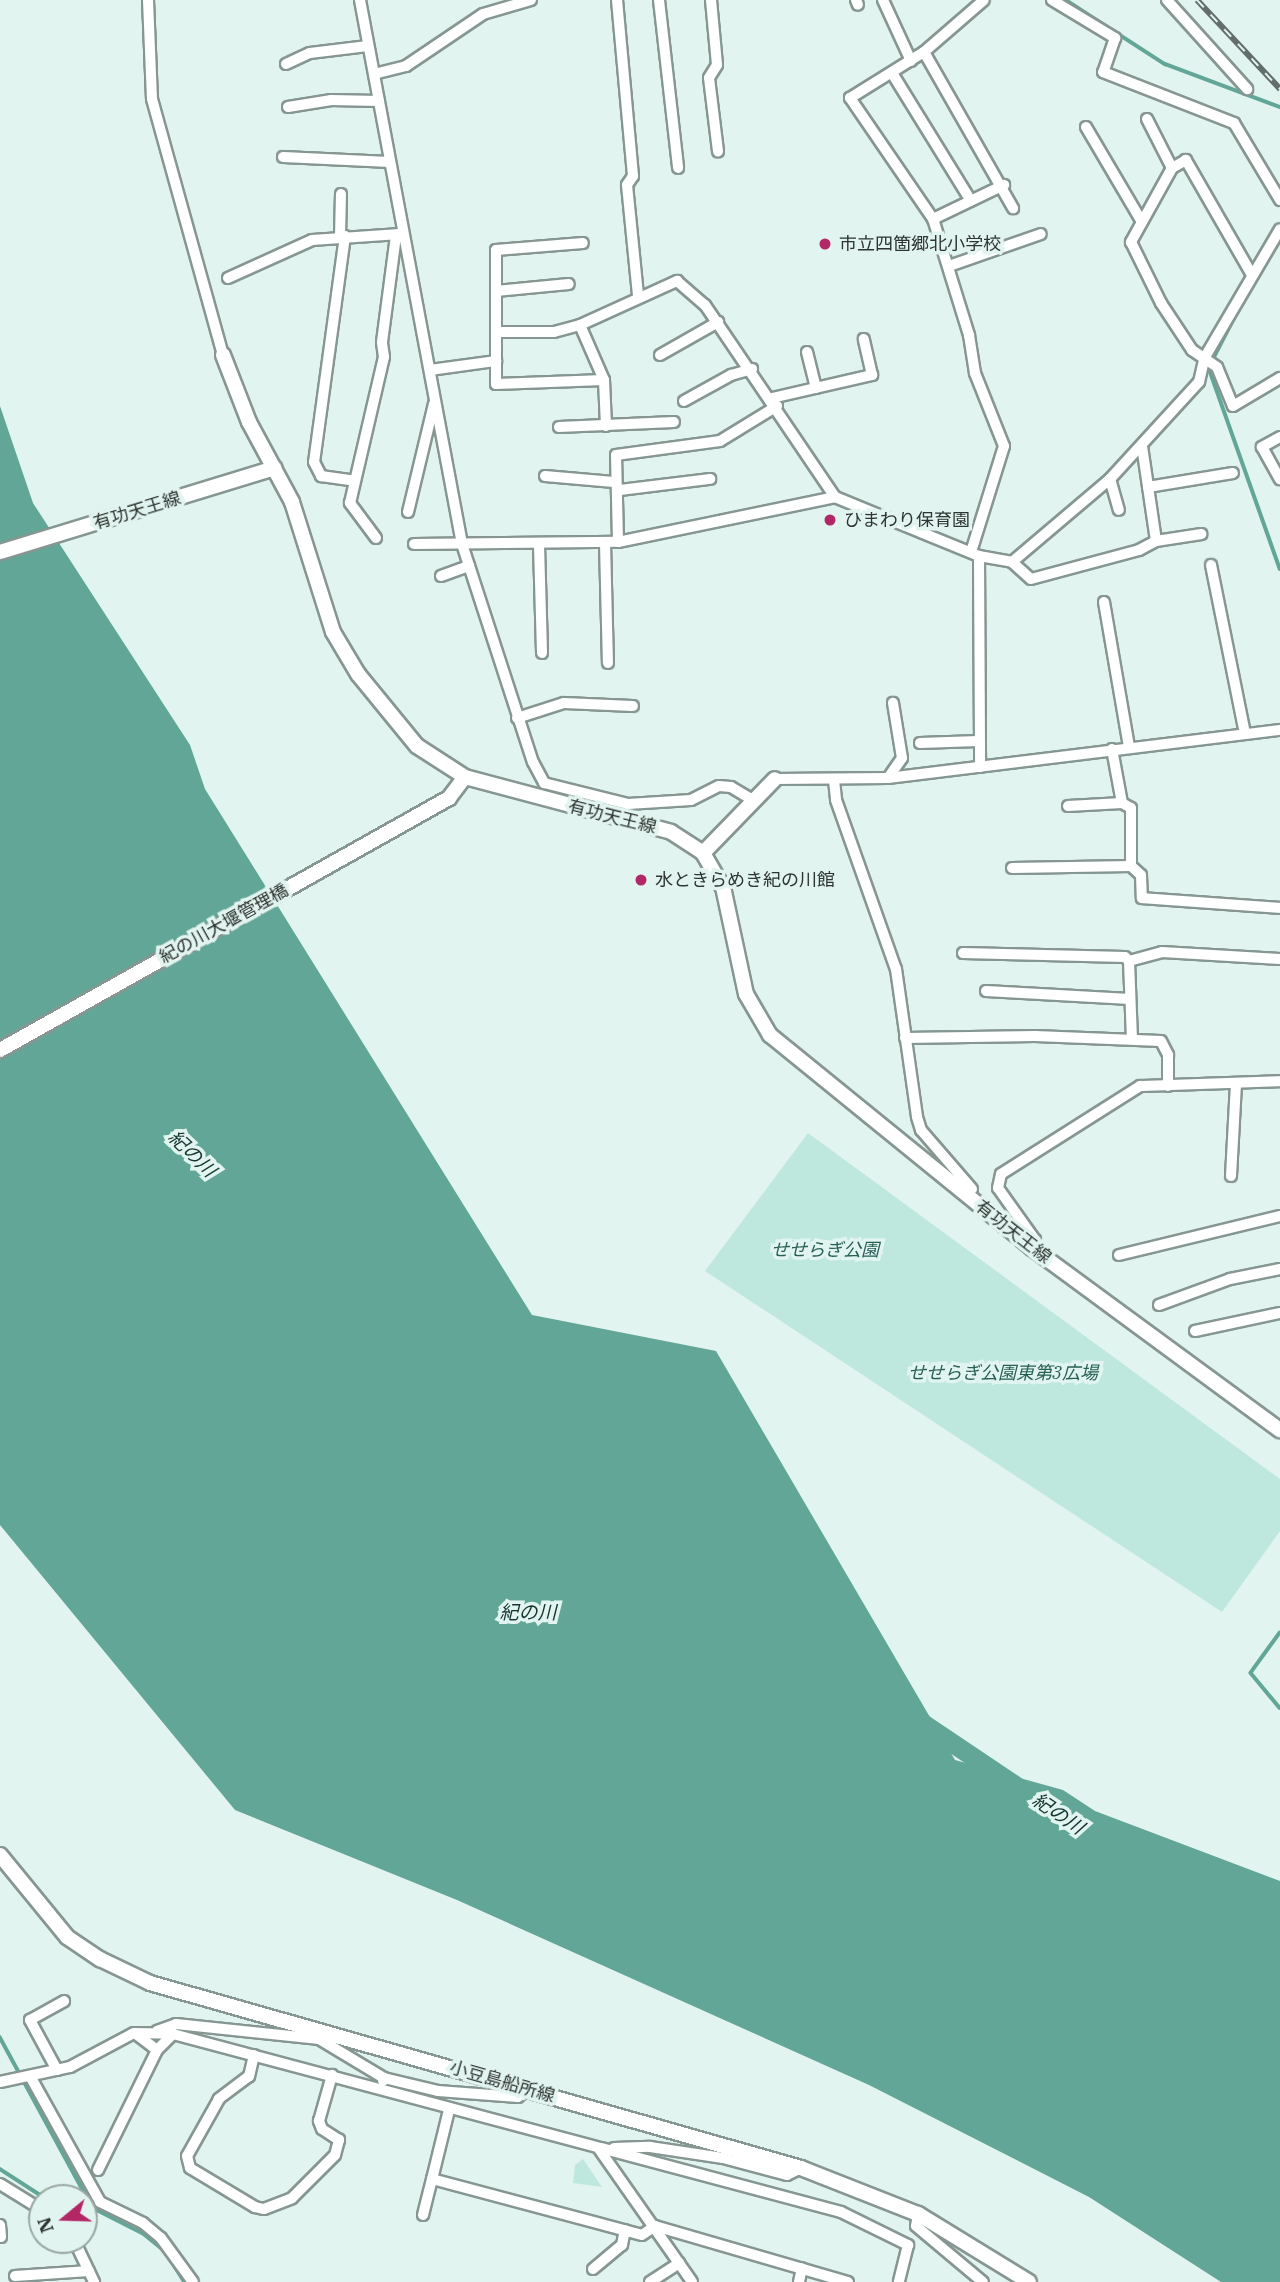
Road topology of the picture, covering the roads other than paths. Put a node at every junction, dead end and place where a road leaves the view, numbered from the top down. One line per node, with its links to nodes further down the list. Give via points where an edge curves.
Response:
1 (148, 0): 50 (street, via 152,99)
2 (360, 0): 11 (street)
3 (531, 0): 16 (street, via 483,14 406,66)
4 (617, 0): 44 (street, via 633,176 626,185)
5 (659, 0): 25 (street)
6 (711, 0): 22 (street, via 717,65 709,78)
7 (883, 0): 13 (street)
8 (984, 0): 12 (street)
9 (1052, 0): 29 (street, via 1115,38 1103,72 1234,123)
10 (1167, 0): 17 (street)
11 (368, 46): 14 (street, via 310,53); 16 (street)
12 (924, 52): 13 (street); 27 (street)
13 (911, 61): 15 (street)
14 (286, 64)
15 (892, 73): 30 (street); 32 (street, via 850,98)
16 (374, 74): 18 (street)
17 (1247, 89)
18 (379, 101): 19 (street, via 331,100); 24 (street)
19 (288, 107)
20 (1147, 119): 26 (street)
21 (1086, 127): 33 (street)
22 (718, 151)
23 (283, 157): 24 (street)
24 (390, 162): 35 (street)
25 (678, 168)
26 (1172, 168): 33 (street); 40 (street, via 1186,160)
27 (1004, 185): 30 (street); 31 (street)
28 (341, 194): 37 (street)
29 (1280, 200)
30 (971, 201): 32 (street)
31 (1013, 208)
32 (933, 219): 39 (street)
33 (1142, 222): 52 (street, via 1131,242 1175,328 1192,351)
34 (1280, 229): 40 (street)
35 (400, 234): 37 (street); 55 (street); 73 (street, via 384,357)
36 (1041, 234): 39 (street)
37 (342, 236): 41 (street, via 295,246); 73 (street, via 314,461 321,476)
38 (583, 243): 43 (street, via 496,250)
39 (949, 265): 88 (street, via 975,373 1003,446)
40 (1252, 275): 52 (street)
41 (228, 278)
42 (569, 284): 43 (street)
43 (496, 291): 47 (street)
44 (638, 296): 45 (street, via 677,281 693,290); 46 (street)
45 (718, 322): 51 (street); 54 (street)
46 (580, 325): 47 (street, via 554,332); 57 (street)
47 (496, 332): 53 (street)
48 (864, 340): 58 (street, via 872,375)
49 (807, 352): 58 (street)
50 (223, 355): 67 (main road, via 249,422)
51 (660, 355)
52 (1210, 360): 56 (street, via 1233,406); 66 (street, via 1199,382)
53 (496, 361): 55 (street); 57 (street, via 496,384)
54 (752, 369): 59 (street, via 731,375); 60 (street)
55 (430, 370): 61 (street)
56 (1280, 377)
57 (604, 380): 63 (street)
58 (816, 388): 60 (street)
59 (684, 401)
60 (775, 402): 74 (street, via 720,441 616,455); 76 (street)
61 (434, 403): 78 (street); 85 (street)
62 (674, 422): 63 (street)
63 (606, 426): 64 (street)
64 (559, 428)
65 (1280, 437): 72 (street, via 1262,447)
66 (1142, 446): 71 (street); 75 (street)
67 (274, 468): 87 (main road, 有功天王線); 106 (main road, 有功天王線, via 292,502 324,608 345,654 389,716 417,746)
68 (1233, 473): 75 (street)
69 (545, 476): 74 (street)
70 (710, 479): 74 (street)
71 (1110, 479): 77 (street); 89 (street)
72 (1280, 480)
73 (355, 481): 80 (street, via 350,503)
74 (617, 486): 82 (street)
75 (1148, 487): 81 (street)
76 (835, 497): 82 (street); 88 (street)
77 (1119, 510)
78 (408, 512)
79 (1201, 534): 81 (street)
80 (376, 538)
81 (1156, 541): 89 (street, via 1139,550 1031,579)
82 (618, 542): 83 (street)
83 (605, 543): 86 (street); 95 (street)
84 (414, 544): 85 (street)
85 (462, 544): 86 (street); 91 (street)
86 (540, 545): 94 (street)
87 (0, 552)
88 (975, 554): 89 (street); 101 (street)
89 (1012, 562)
90 (1211, 565): 100 (street)
91 (469, 566): 92 (street); 98 (street)
92 (441, 576)
93 (1104, 601): 103 (street)
94 (542, 653)
95 (608, 663)
96 (893, 703): 107 (street, via 902,758)
97 (633, 706): 98 (street, via 564,703)
98 (517, 718): 110 (street, via 544,783 628,804 691,800 719,786 731,787)
99 (1280, 730): 100 (street)
100 (1245, 734): 103 (street)
101 (978, 741): 102 (street); 105 (street)
102 (920, 743)
103 (1129, 747): 104 (street)
104 (1112, 749): 105 (street); 111 (street)
105 (980, 767): 107 (street)
106 (464, 777): 113 (main road, 有功天王線, via 671,832); 124 (main road, 紀の川大堰管理橋, via 449,798)
107 (888, 778): 109 (street)
108 (775, 779): 109 (street); 110 (main road)
109 (834, 780): 122 (street, via 836,800 897,969)
110 (754, 801): 113 (main road)
111 (1122, 803): 112 (street); 114 (street, via 1131,808)
112 (1069, 806)
113 (703, 853): 131 (main road, 有功天王線, via 723,887 746,994 770,1035)
114 (1131, 866): 115 (street); 116 (street, via 1141,876 1142,898)
115 (1012, 868)
116 (1280, 908)
117 (962, 953): 119 (street, via 1125,957)
118 (1280, 959): 119 (street, via 1162,952)
119 (1129, 961): 121 (street)
120 (986, 991): 121 (street)
121 (1130, 999): 123 (street)
122 (905, 1038): 123 (street); 129 (street, via 921,1130)
123 (1132, 1039): 127 (street, via 1161,1041 1168,1055)
124 (0, 1049)
125 (1280, 1080): 126 (street)
126 (1236, 1084): 127 (street); 128 (street)
127 (1168, 1086): 131 (street, via 1140,1086 1123,1093 1001,1174 998,1188 1035,1240)
128 (1231, 1176)
129 (972, 1189)
130 (1280, 1216): 132 (street)
131 (1032, 1248): 137 (main road, 有功天王線)
132 (1119, 1255)
133 (1280, 1269): 134 (street, via 1230,1279)
134 (1159, 1305)
135 (1280, 1313): 136 (street)
136 (1195, 1331)
137 (1280, 1430)
138 (0, 1855): 143 (main road, 小豆島船所線, via 40,1908 68,1937 100,1959 150,1983)
139 (64, 2001): 146 (street, via 30,2020)
140 (157, 2032): 141 (street); 142 (street); 143 (street, via 176,2024)
141 (134, 2033): 144 (street); 146 (street)
142 (173, 2034): 144 (street); 145 (street)
143 (320, 2034): 149 (street); 152 (main road, 小豆島船所線)
144 (158, 2050): 156 (street)
145 (254, 2055): 148 (street); 148 (street, via 249,2076 219,2099 187,2156 190,2168 264,2209 292,2199 335,2155 339,2140 322,2129 319,2121)
146 (57, 2070): 147 (street)
147 (28, 2076): 150 (street); 173 (street, via 100,2203 143,2223 161,2238)
148 (332, 2076): 151 (street)
149 (384, 2078): 151 (street); 152 (street, via 438,2091 518,2097)
150 (0, 2082)
151 (381, 2089): 153 (street)
152 (527, 2089): 155 (main road, 小豆島船所線)
153 (449, 2110): 154 (street, via 462,2109); 157 (street)
154 (599, 2149): 155 (street, via 650,2147 723,2158 787,2175); 163 (street); 178 (street, via 841,2212 908,2245)
155 (801, 2168): 160 (main road, 小豆島船所線)
156 (98, 2170)
157 (432, 2179): 161 (street); 164 (street)
158 (0, 2184): 159 (street)
159 (28, 2201)
160 (918, 2214): 179 (street, via 916,2226); 180 (main road, 小豆島船所線)
161 (423, 2215)
162 (0, 2225): 165 (street)
163 (655, 2226): 164 (street, via 642,2235); 167 (street); 168 (street)
164 (625, 2230): 169 (street, via 622,2245)
165 (1, 2237)
166 (81, 2254): 170 (street)
167 (679, 2263): 174 (street); 175 (street)
168 (802, 2268): 176 (street); 177 (street)
169 (593, 2269)
170 (89, 2272): 171 (street); 172 (street)
171 (15, 2276)
172 (94, 2282)
173 (193, 2282)
174 (650, 2282)
175 (692, 2282)
176 (799, 2282)
177 (848, 2282)
178 (899, 2282)
179 (982, 2282)
180 (1029, 2282)

